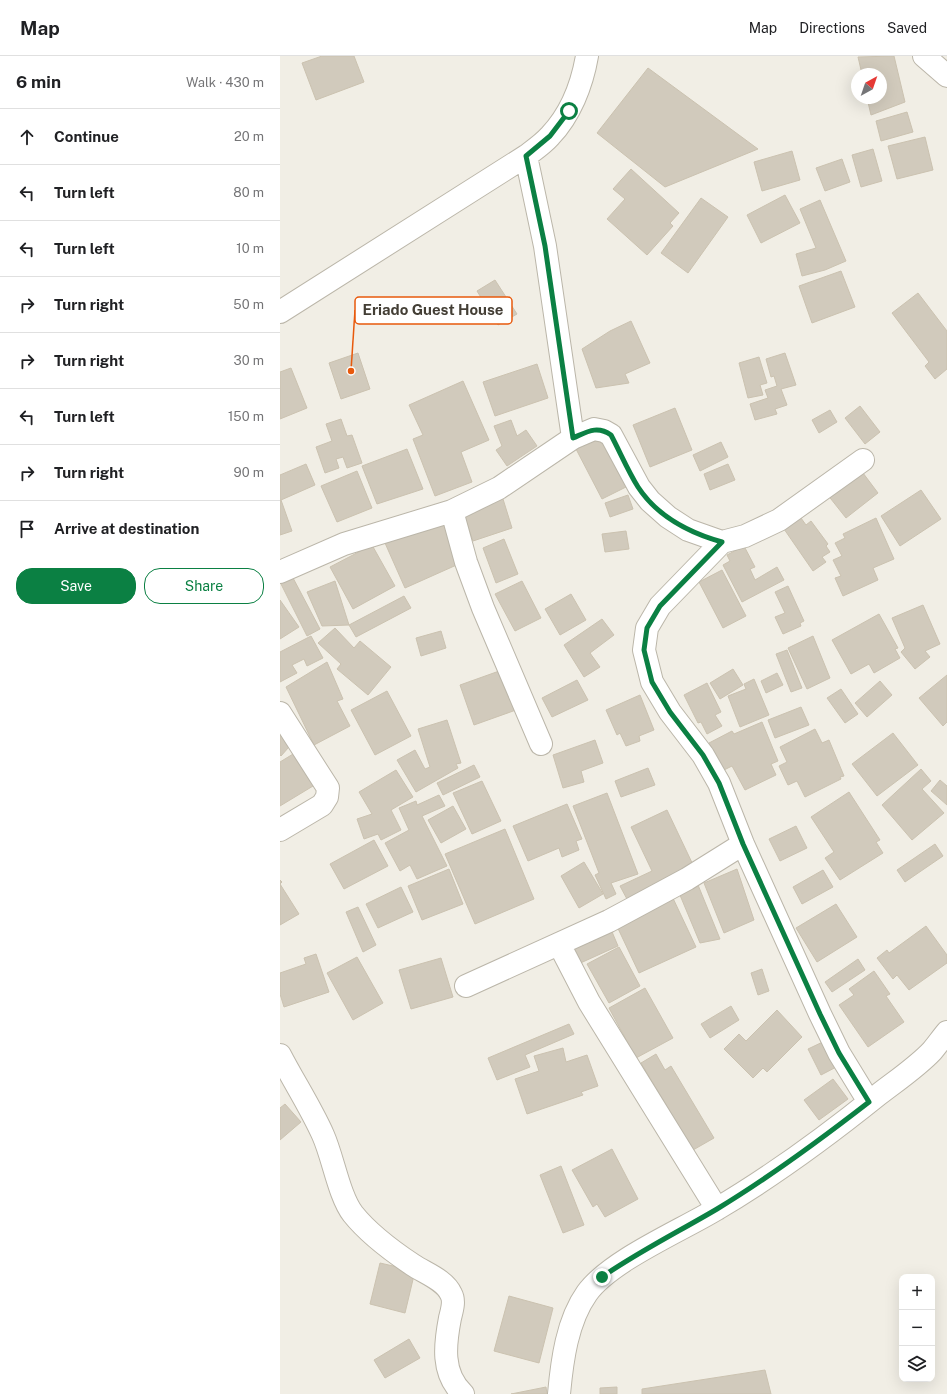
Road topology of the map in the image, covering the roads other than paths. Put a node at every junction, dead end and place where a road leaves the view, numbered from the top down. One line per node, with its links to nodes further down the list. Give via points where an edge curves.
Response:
1 (587, 56): 4 (street, via 569,111 550,136)
2 (924, 56): 3 (street)
3 (947, 76)
4 (526, 156): 5 (street); 6 (street, via 545,246)
5 (280, 312)
6 (573, 438): 8 (street, via 500,488); 9 (street, via 594,429 604,430 611,435 639,487 668,517 688,530)
7 (863, 460): 9 (street, via 779,520 745,536)
8 (452, 511): 10 (street, via 344,544); 12 (street, via 466,562 483,608)
9 (722, 542): 14 (street, via 660,606 647,628 644,650 652,682 670,712 703,755 719,783)
10 (280, 572)
11 (280, 713): 13 (street, via 328,788 327,797 322,805)
12 (541, 744)
13 (280, 830)
14 (743, 844): 15 (street, via 687,879 609,921); 19 (street, via 839,1053)
15 (559, 944): 16 (street); 20 (street, via 589,1002)
16 (466, 986)
17 (947, 1032): 19 (street, via 932,1052)
18 (280, 1056): 21 (street, via 323,1134 352,1213 381,1241 437,1280 452,1295 453,1304 446,1338 446,1363 451,1378)
19 (869, 1102): 20 (street, via 776,1171)
20 (718, 1209): 22 (street, via 632,1256 602,1277 588,1292 577,1310 567,1343)
21 (463, 1394)
22 (559, 1394)

